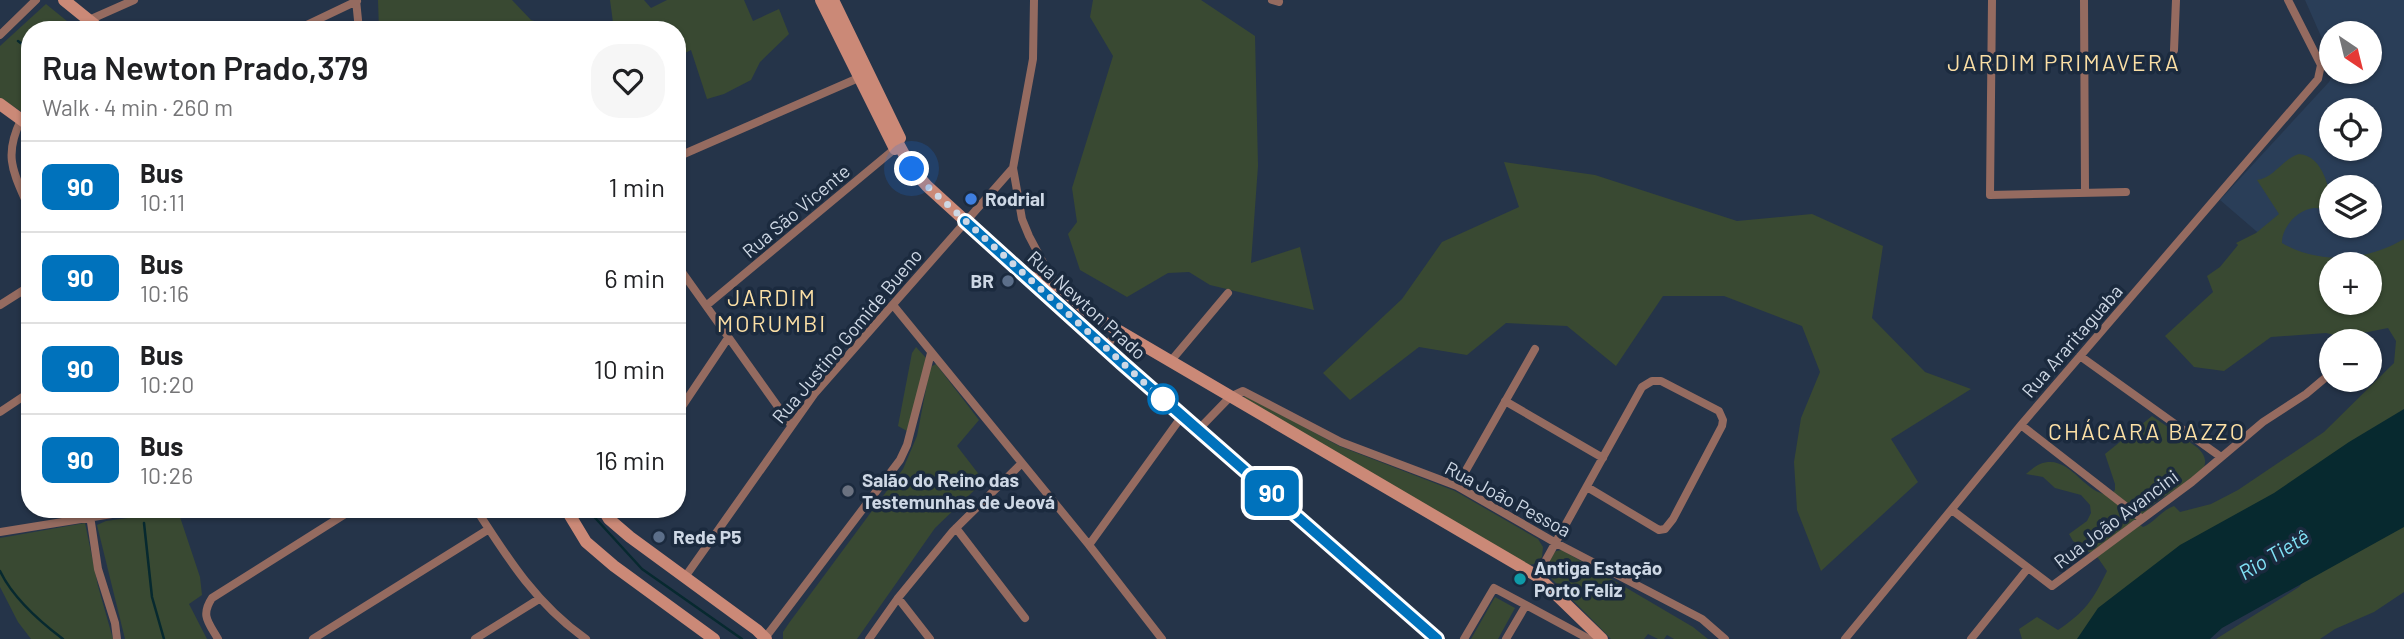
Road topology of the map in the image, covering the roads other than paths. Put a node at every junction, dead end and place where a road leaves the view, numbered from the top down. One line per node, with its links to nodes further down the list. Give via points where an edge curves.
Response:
1 (36, 0): 15 (street)
2 (64, 0): 12 (street)
3 (134, 0): 12 (street)
4 (821, 0): 17 (street)
5 (833, 0): 17 (street)
6 (1034, 0): 23 (street, via 1033,59)
7 (1992, 0): 25 (street, via 1990,195)
8 (2084, 0): 25 (street)
9 (2176, 0): 16 (street)
10 (2288, 0): 41 (street, Rua Araritaguaba, via 2321,65 2318,79)
11 (356, 1): 13 (street); 14 (street)
12 (89, 20)
13 (315, 21)
14 (358, 21)
15 (0, 35)
16 (2174, 50)
17 (864, 76): 21 (street, Rua Newton Prado); 22 (street)
18 (0, 104): 19 (street)
19 (21, 120)
20 (21, 127): 24 (street, via 10,153)
21 (898, 144): 27 (street, Rua Newton Prado, via 912,169); 34 (street, Rua São Vicente)
22 (686, 153)
23 (1013, 168): 27 (street, Rua Justino Gomide Bueno); 30 (street, via 1029,236)
24 (21, 189)
25 (2085, 192): 26 (street)
26 (2126, 192)
27 (965, 221): 28 (street, Rua Newton Prado); 35 (street, Rua Justino Gomide Bueno)
28 (1026, 276): 30 (street); 38 (street, Rua Newton Prado)
29 (686, 277): 34 (street)
30 (1061, 287): 36 (street)
31 (21, 291): 33 (street)
32 (1228, 293): 42 (street)
33 (0, 305)
34 (707, 305): 37 (street)
35 (893, 305): 40 (street); 50 (street, Rua Justino Gomide Bueno)
36 (1118, 331): 38 (street); 42 (street)
37 (728, 338): 46 (street); 50 (street)
38 (1105, 348): 49 (street, Rua Newton Prado)
39 (1535, 349): 47 (street)
40 (931, 353): 55 (street); 78 (street, via 900,460)
41 (2080, 356): 51 (street, Rua Araritaguaba); 53 (street)
42 (1170, 362): 44 (street)
43 (2319, 383): 53 (street, Rua João Avancini)
44 (1230, 397): 52 (street); 56 (street, Rua João Pessoa, via 1243,391 1341,442); 72 (street)
45 (21, 398): 48 (street)
46 (686, 401)
47 (1505, 401): 54 (street); 56 (street)
48 (0, 412)
49 (1182, 416): 52 (street, Rua Newton Prado); 70 (street)
50 (791, 425): 73 (street, Rua Justino Gomide Bueno)
51 (2021, 425): 58 (street, Rua Araritaguaba); 65 (street)
52 (1198, 430): 88 (street, Rua Newton Prado)
53 (2221, 457): 65 (street, Rua João Avancini)
54 (1603, 458): 57 (street); 57 (street, via 1642,387 1652,381 1661,381 1719,411 1723,420 1665,529 1659,530)
55 (1021, 464): 66 (street); 70 (street)
56 (1457, 486): 69 (street, Rua João Pessoa)
57 (1587, 487): 69 (street)
58 (1952, 510): 71 (street); 94 (street, Rua Araritaguaba)
59 (70, 518): 68 (street)
60 (91, 518): 79 (street, via 98,569)
61 (339, 518): 80 (street, via 212,598 205,608 206,618)
62 (482, 518): 67 (street)
63 (571, 518): 84 (street, via 586,542 614,566)
64 (615, 518): 73 (street)
65 (2142, 519): 71 (street, Rua João Avancini, via 2052,586)
66 (956, 528): 74 (street); 77 (street)
67 (489, 529): 75 (street); 81 (street)
68 (0, 532)
69 (1556, 542): 72 (street); 93 (street, Rua João Pessoa, via 1702,619)
70 (1089, 545): 87 (street)
71 (2028, 568): 95 (street)
72 (1538, 576): 92 (street)
73 (685, 578): 78 (street)
74 (898, 598): 85 (street); 86 (street)
75 (539, 599): 82 (street); 83 (street)
76 (1526, 605): 89 (street, via 1494,588); 90 (street); 91 (street)
77 (1025, 618)
78 (766, 638)
79 (117, 639)
80 (218, 639)
81 (313, 639)
82 (475, 639)
83 (586, 639)
84 (714, 639)
85 (869, 639)
86 (930, 639)
87 (1163, 639)
88 (1437, 639)
89 (1464, 639)
90 (1506, 639)
91 (1589, 639)
92 (1602, 639)
93 (1725, 639)
94 (1845, 639)
95 (1970, 639)

